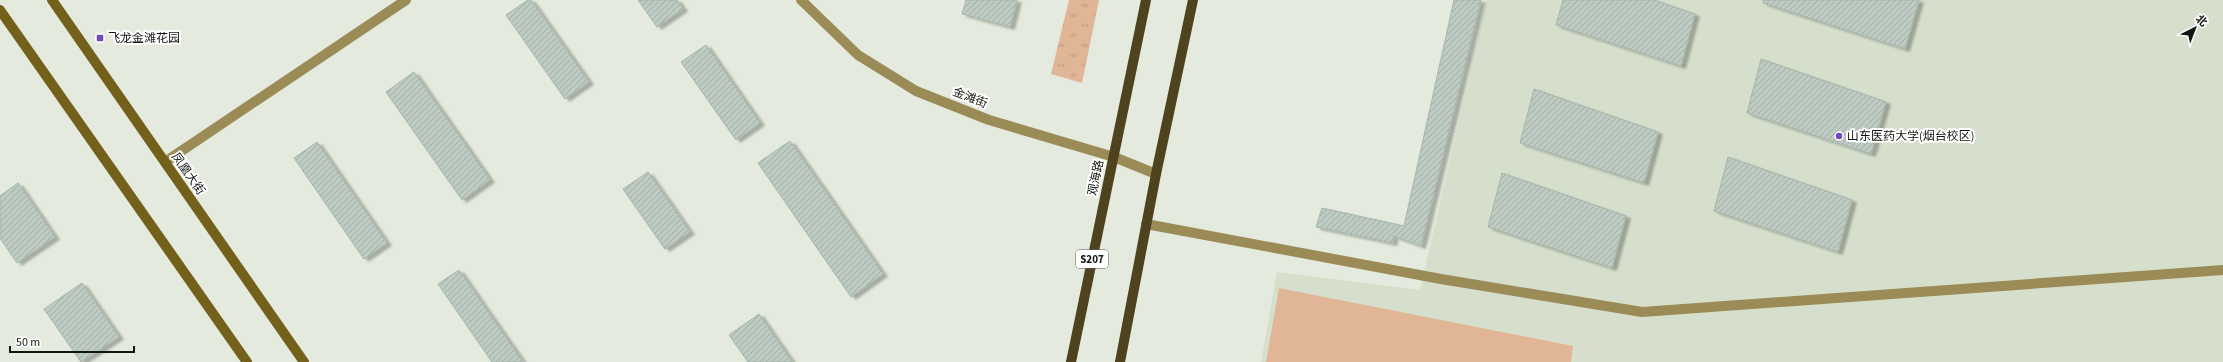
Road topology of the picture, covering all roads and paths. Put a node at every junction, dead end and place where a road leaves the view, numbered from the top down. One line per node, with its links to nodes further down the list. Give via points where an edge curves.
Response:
1 (52, 0): 8 (main road, 凤凰大街)
2 (406, 0): 8 (street)
3 (801, 0): 7 (street, 金滩街, via 858,55 916,91 990,120)
4 (1146, 0): 7 (main road, 观海路 / S207)
5 (1193, 0): 9 (main road)
6 (0, 10): 12 (main road)
7 (1114, 157): 9 (street, 金滩街); 14 (main road, 观海路 / S207)
8 (165, 162): 13 (main road, 凤凰大街)
9 (1156, 174): 10 (main road)
10 (1146, 224): 11 (street, via 1433,277 1642,312); 15 (main road)
11 (2223, 270)
12 (247, 362)
13 (304, 362)
14 (1071, 362)
15 (1120, 362)

